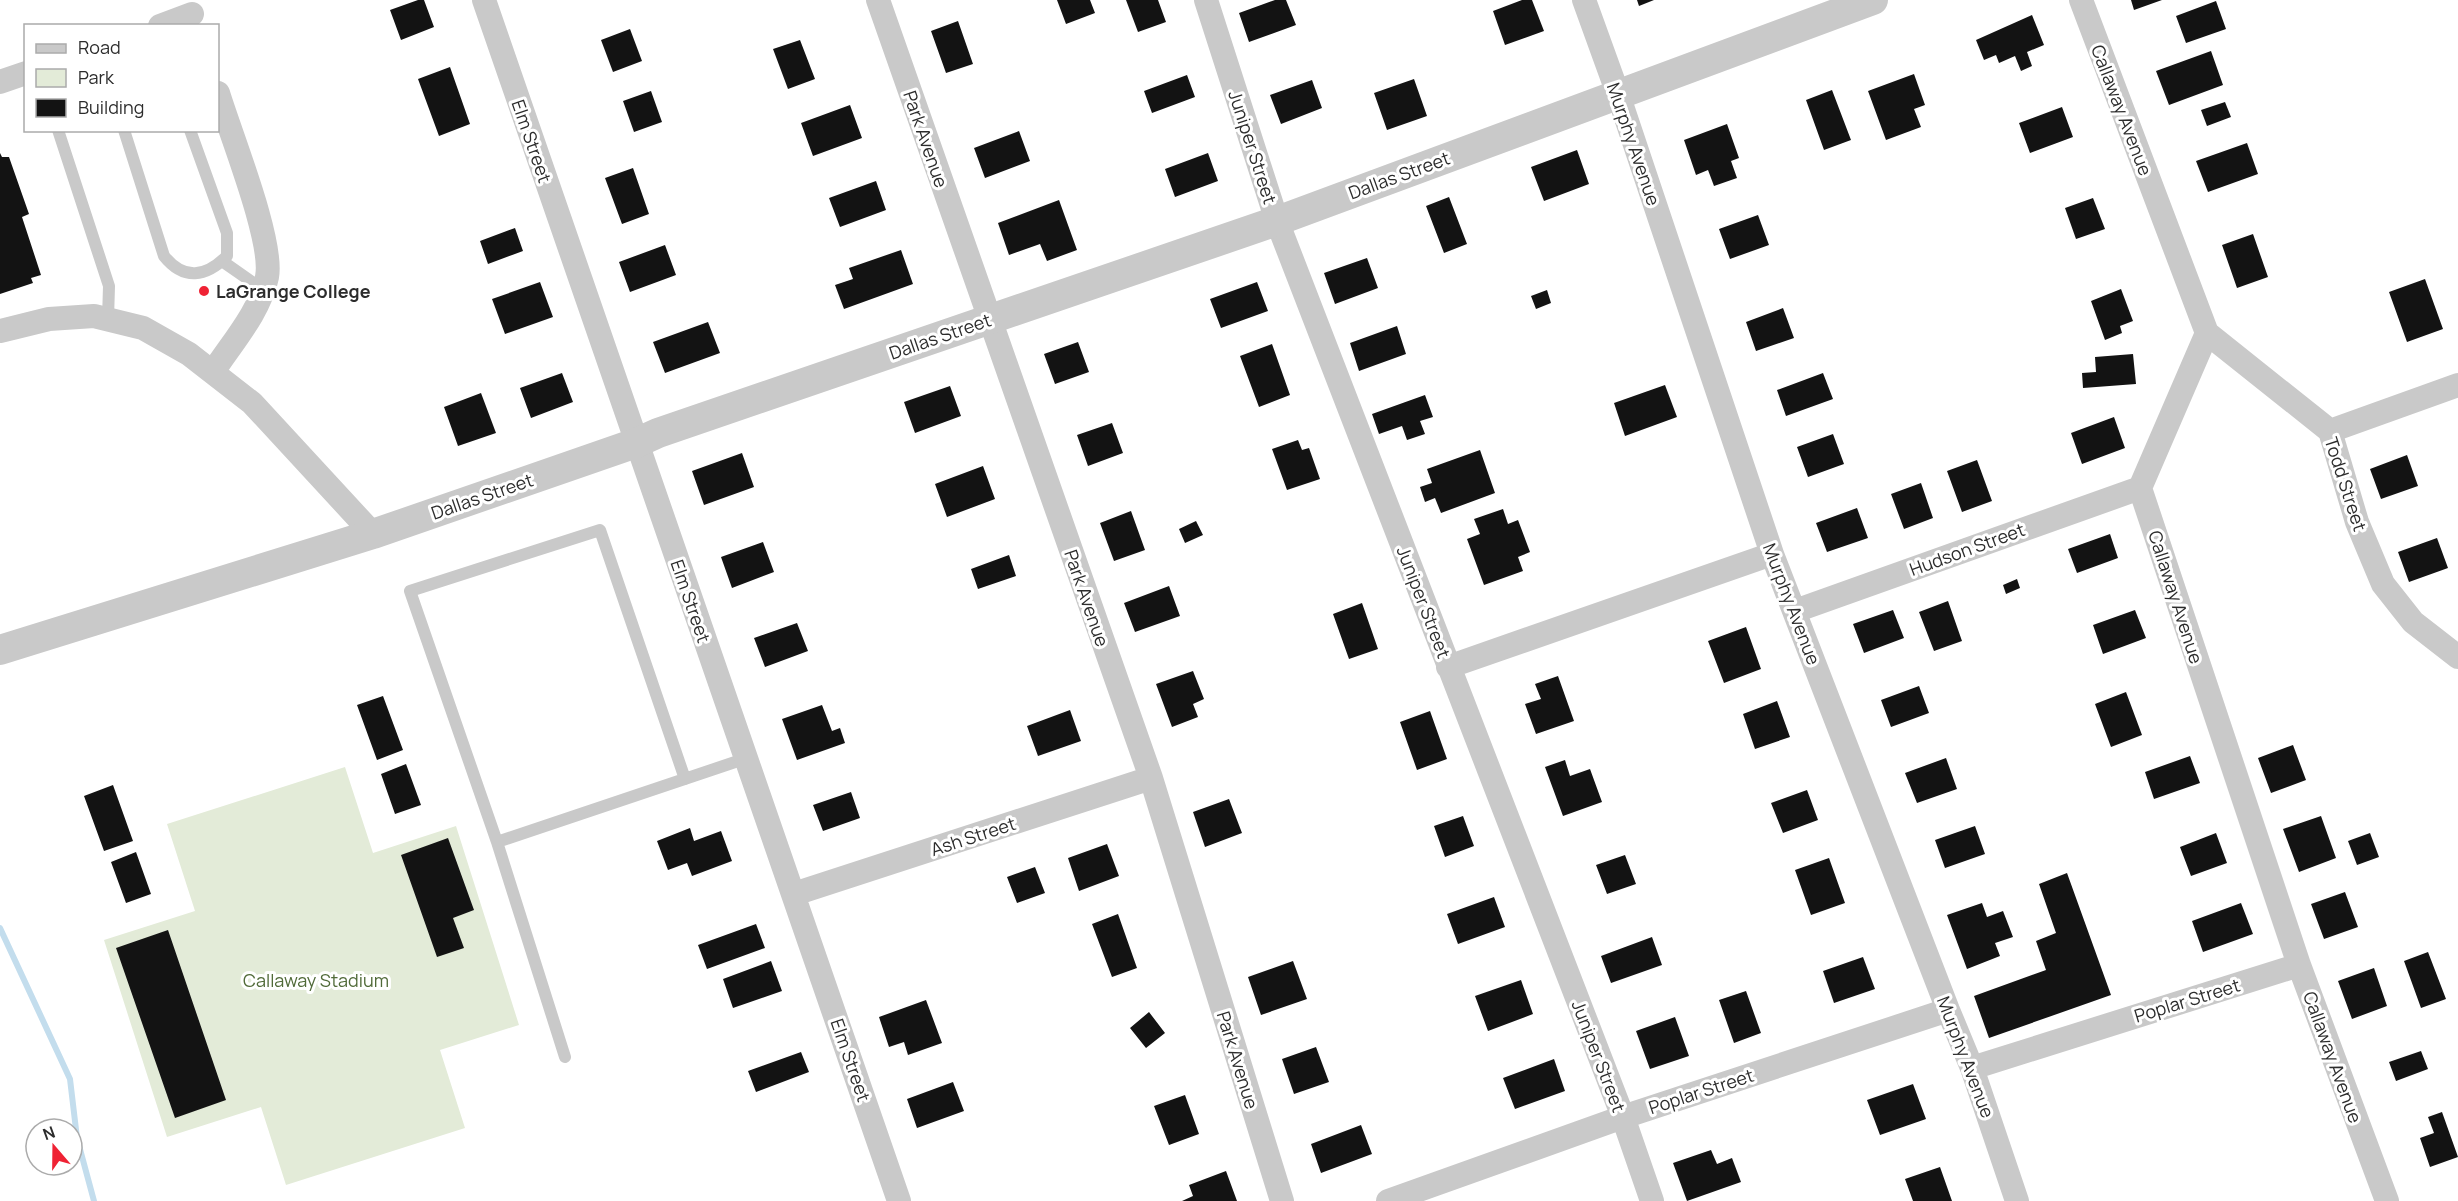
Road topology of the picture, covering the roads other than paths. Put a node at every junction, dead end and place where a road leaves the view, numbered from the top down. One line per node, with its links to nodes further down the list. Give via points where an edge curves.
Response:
1 (484, 0): 26 (street, Elm Street)
2 (1206, 0): 16 (street, Juniper Street)
3 (1584, 0): 11 (street, Murphy Avenue)
4 (1873, 0): 11 (street, Dallas Street)
5 (2081, 0): 22 (street, Callaway Avenue)
6 (883, 2): 20 (street, Park Avenue)
7 (191, 13): 8 (street)
8 (165, 24)
9 (24, 74): 10 (street)
10 (0, 82)
11 (1618, 94): 16 (street, Dallas Street); 29 (street, Murphy Avenue)
12 (219, 96): 18 (street, via 264,235 267,277)
13 (59, 132): 19 (lane, via 109,286)
14 (125, 132): 17 (lane, via 164,256 174,268 191,273 214,269)
15 (190, 132): 17 (lane, via 226,233 227,256)
16 (1277, 221): 20 (street, Dallas Street); 33 (street, Juniper Street)
17 (222, 261): 18 (lane)
18 (262, 289): 23 (street, via 255,308)
19 (108, 319): 21 (street, via 49,319); 23 (street, via 143,328)
20 (989, 320): 26 (street, Dallas Street); 35 (street, Park Avenue)
21 (0, 331)
22 (2207, 333): 25 (street, Todd Street); 27 (street)
23 (213, 372): 28 (street, via 252,403)
24 (2458, 385): 25 (street)
25 (2330, 431): 32 (street, Todd Street, via 2357,522 2383,584 2414,622)
26 (636, 443): 28 (street, Dallas Street); 34 (street, Elm Street)
27 (2140, 488): 30 (street, Hudson Street); 39 (street, Callaway Avenue)
28 (372, 534): 31 (street, Dallas Street)
29 (1772, 554): 30 (street, Murphy Avenue); 33 (street)
30 (1795, 611): 40 (street, Murphy Avenue)
31 (0, 650)
32 (2458, 657)
33 (1448, 667): 43 (street, Juniper Street)
34 (747, 758): 36 (lane); 38 (street, Elm Street)
35 (1151, 778): 38 (street, Ash Street); 45 (street, Park Avenue)
36 (685, 779): 37 (lane); 37 (lane, via 600,530 410,591)
37 (496, 842): 41 (lane)
38 (795, 894): 44 (street, Elm Street)
39 (2299, 965): 42 (street, Poplar Street); 49 (street, Callaway Avenue)
40 (1948, 1010): 42 (street, Murphy Avenue); 43 (street, Poplar Street)
41 (565, 1057)
42 (1972, 1068): 48 (street, Murphy Avenue)
43 (1623, 1117): 46 (street, Poplar Street); 47 (street, Juniper Street)
44 (899, 1201)
45 (1282, 1201)
46 (1388, 1201)
47 (1652, 1201)
48 (2017, 1201)
49 (2387, 1201)

